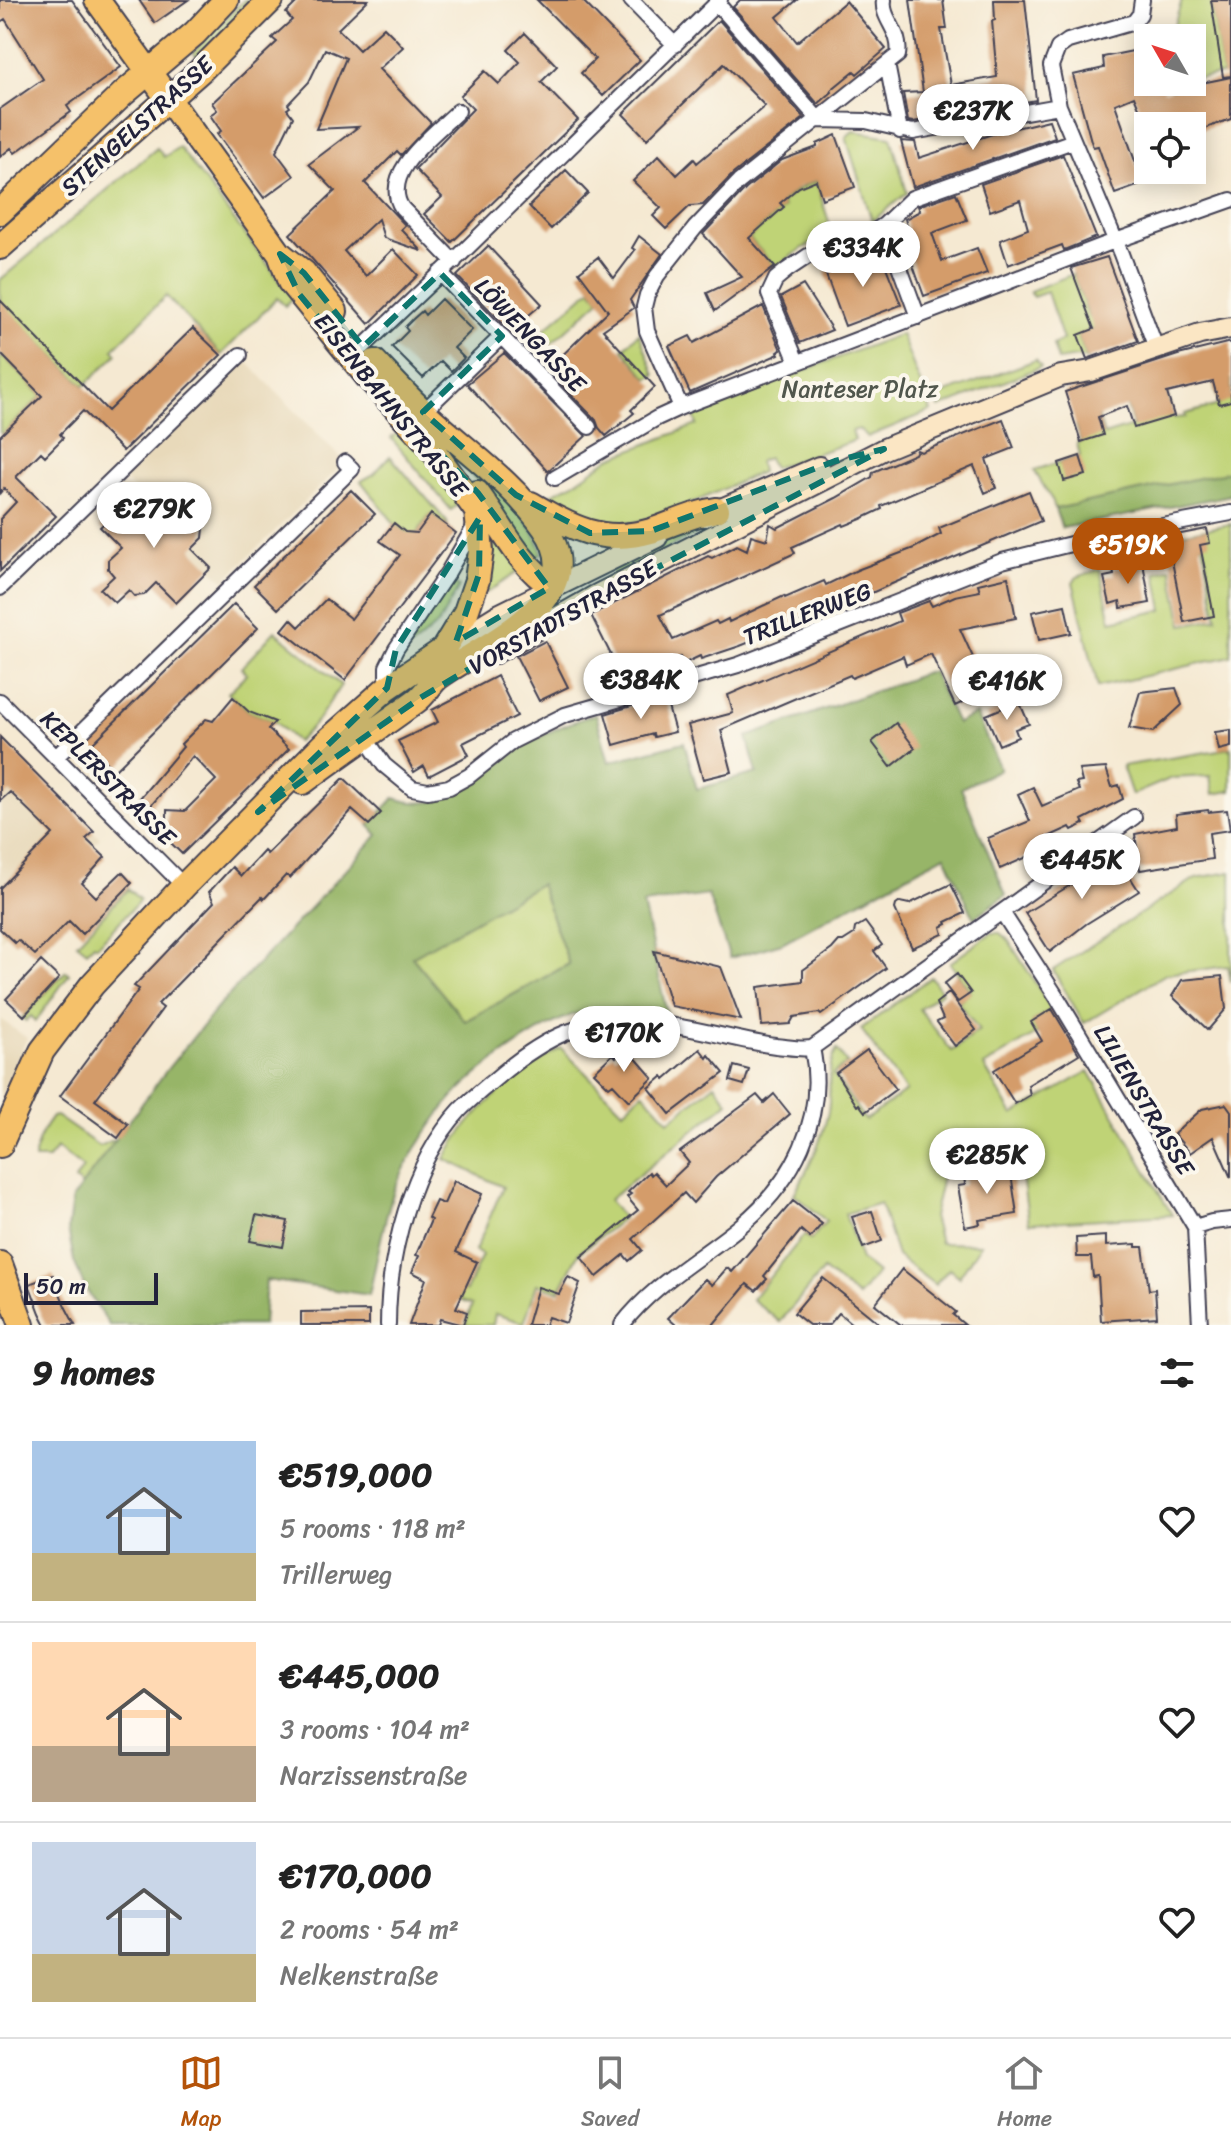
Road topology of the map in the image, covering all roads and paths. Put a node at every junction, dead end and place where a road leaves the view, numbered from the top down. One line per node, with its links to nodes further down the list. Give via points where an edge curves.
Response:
1 (97, 0): 10 (main road, EISENBAHNSTRASSE)
2 (226, 0): 10 (main road, STENGELSTRASSE)
3 (271, 0): 11 (main road, STENGELSTRASSE)
4 (631, 0): 8 (street)
5 (884, 0): 9 (street, via 899,38 898,55)
6 (1142, 0): 12 (street, via 1134,22 1058,48 1051,66)
7 (718, 1): 8 (street); 14 (street)
8 (675, 45): 23 (street)
9 (887, 64): 14 (street); 15 (street)
10 (150, 72): 11 (main road, EISENBAHNSTRASSE); 18 (main road, STENGELSTRASSE)
11 (168, 99): 21 (main road, STENGELSTRASSE); 22 (main road, EISENBAHNSTRASSE)
12 (1059, 106): 15 (street); 16 (street)
13 (458, 111): 23 (street, LÖWENGASSE, via 407,161 397,181 402,208)
14 (819, 120): 15 (street, via 849,119); 31 (street, via 710,211 647,295 647,331)
15 (900, 131)
16 (1073, 141): 19 (street, via 912,198); 20 (street)
17 (1231, 200): 20 (street)
18 (0, 212)
19 (884, 225): 24 (street); 30 (street, via 808,256 776,279 769,294)
20 (1114, 241): 24 (street); 27 (street)
21 (0, 247)
22 (280, 254): 28 (main road, EISENBAHNSTRASSE, via 304,273); 34 (main road, EISENBAHNSTRASSE, via 299,294)
23 (447, 267): 26 (street, LÖWENGASSE); 28 (street)
24 (912, 319): 30 (street)
25 (1231, 328): 27 (main road, VORSTADTSTRASSE)
26 (502, 336): 32 (street); 33 (street, LÖWENGASSE)
27 (1154, 343): 35 (main road, VORSTADTSTRASSE)
28 (363, 347): 32 (main road, EISENBAHNSTRASSE)
29 (240, 355): 43 (street)
30 (797, 362): 31 (street)
31 (678, 402): 37 (street)
32 (423, 412): 38 (main road, EISENBAHNSTRASSE)
33 (589, 427)
34 (428, 443): 41 (main road, EISENBAHNSTRASSE); 42 (main road, via 468,480 530,566)
35 (884, 449): 39 (main road, VORSTADTSTRASSE, via 835,461); 44 (main road, VORSTADTSTRASSE)
36 (345, 462): 50 (street, via 352,469)
37 (555, 478)
38 (516, 495): 39 (main road, via 569,525 609,538); 42 (main road, via 551,538 556,552)
39 (717, 510): 42 (main road, VORSTADTSTRASSE)
40 (1231, 513): 49 (street, TRILLERWEG, via 1002,561 738,665 565,715 513,741 449,787 412,788 384,765)
41 (480, 517): 45 (main road, EISENBAHNSTRASSE, via 477,580 466,612); 46 (street, via 396,649 387,667)
42 (552, 586): 44 (main road); 45 (main road, VORSTADTSTRASSE); 47 (main road, via 531,616 438,677)
43 (0, 588)
44 (595, 596): 47 (main road, VORSTADTSTRASSE)
45 (443, 650): 46 (main road, VORSTADTSTRASSE)
46 (387, 688): 49 (main road, VORSTADTSTRASSE)
47 (420, 698): 49 (main road, VORSTADTSTRASSE)
48 (0, 701): 50 (street, KEPLERSTRASSE)
49 (358, 727): 52 (main road, VORSTADTSTRASSE, via 258,812)
50 (56, 757): 52 (street, KEPLERSTRASSE)
51 (1134, 817): 53 (street)
52 (184, 886): 55 (main road, VORSTADTSTRASSE, via 98,978 47,1043)
53 (1002, 912): 54 (street); 57 (street, LILIENSTRASSE)
54 (812, 1048): 60 (street, via 613,1021 562,1032 531,1049 459,1112 420,1175 400,1226 390,1274); 61 (street, via 817,1083 813,1116 798,1155 777,1187 754,1214 660,1286)
55 (0, 1142)
56 (1231, 1220): 57 (street)
57 (1195, 1227): 62 (street, LILIENSTRASSE)
58 (0, 1265): 59 (main road)
59 (22, 1325)
60 (388, 1325)
61 (622, 1325)
62 (1200, 1325)

